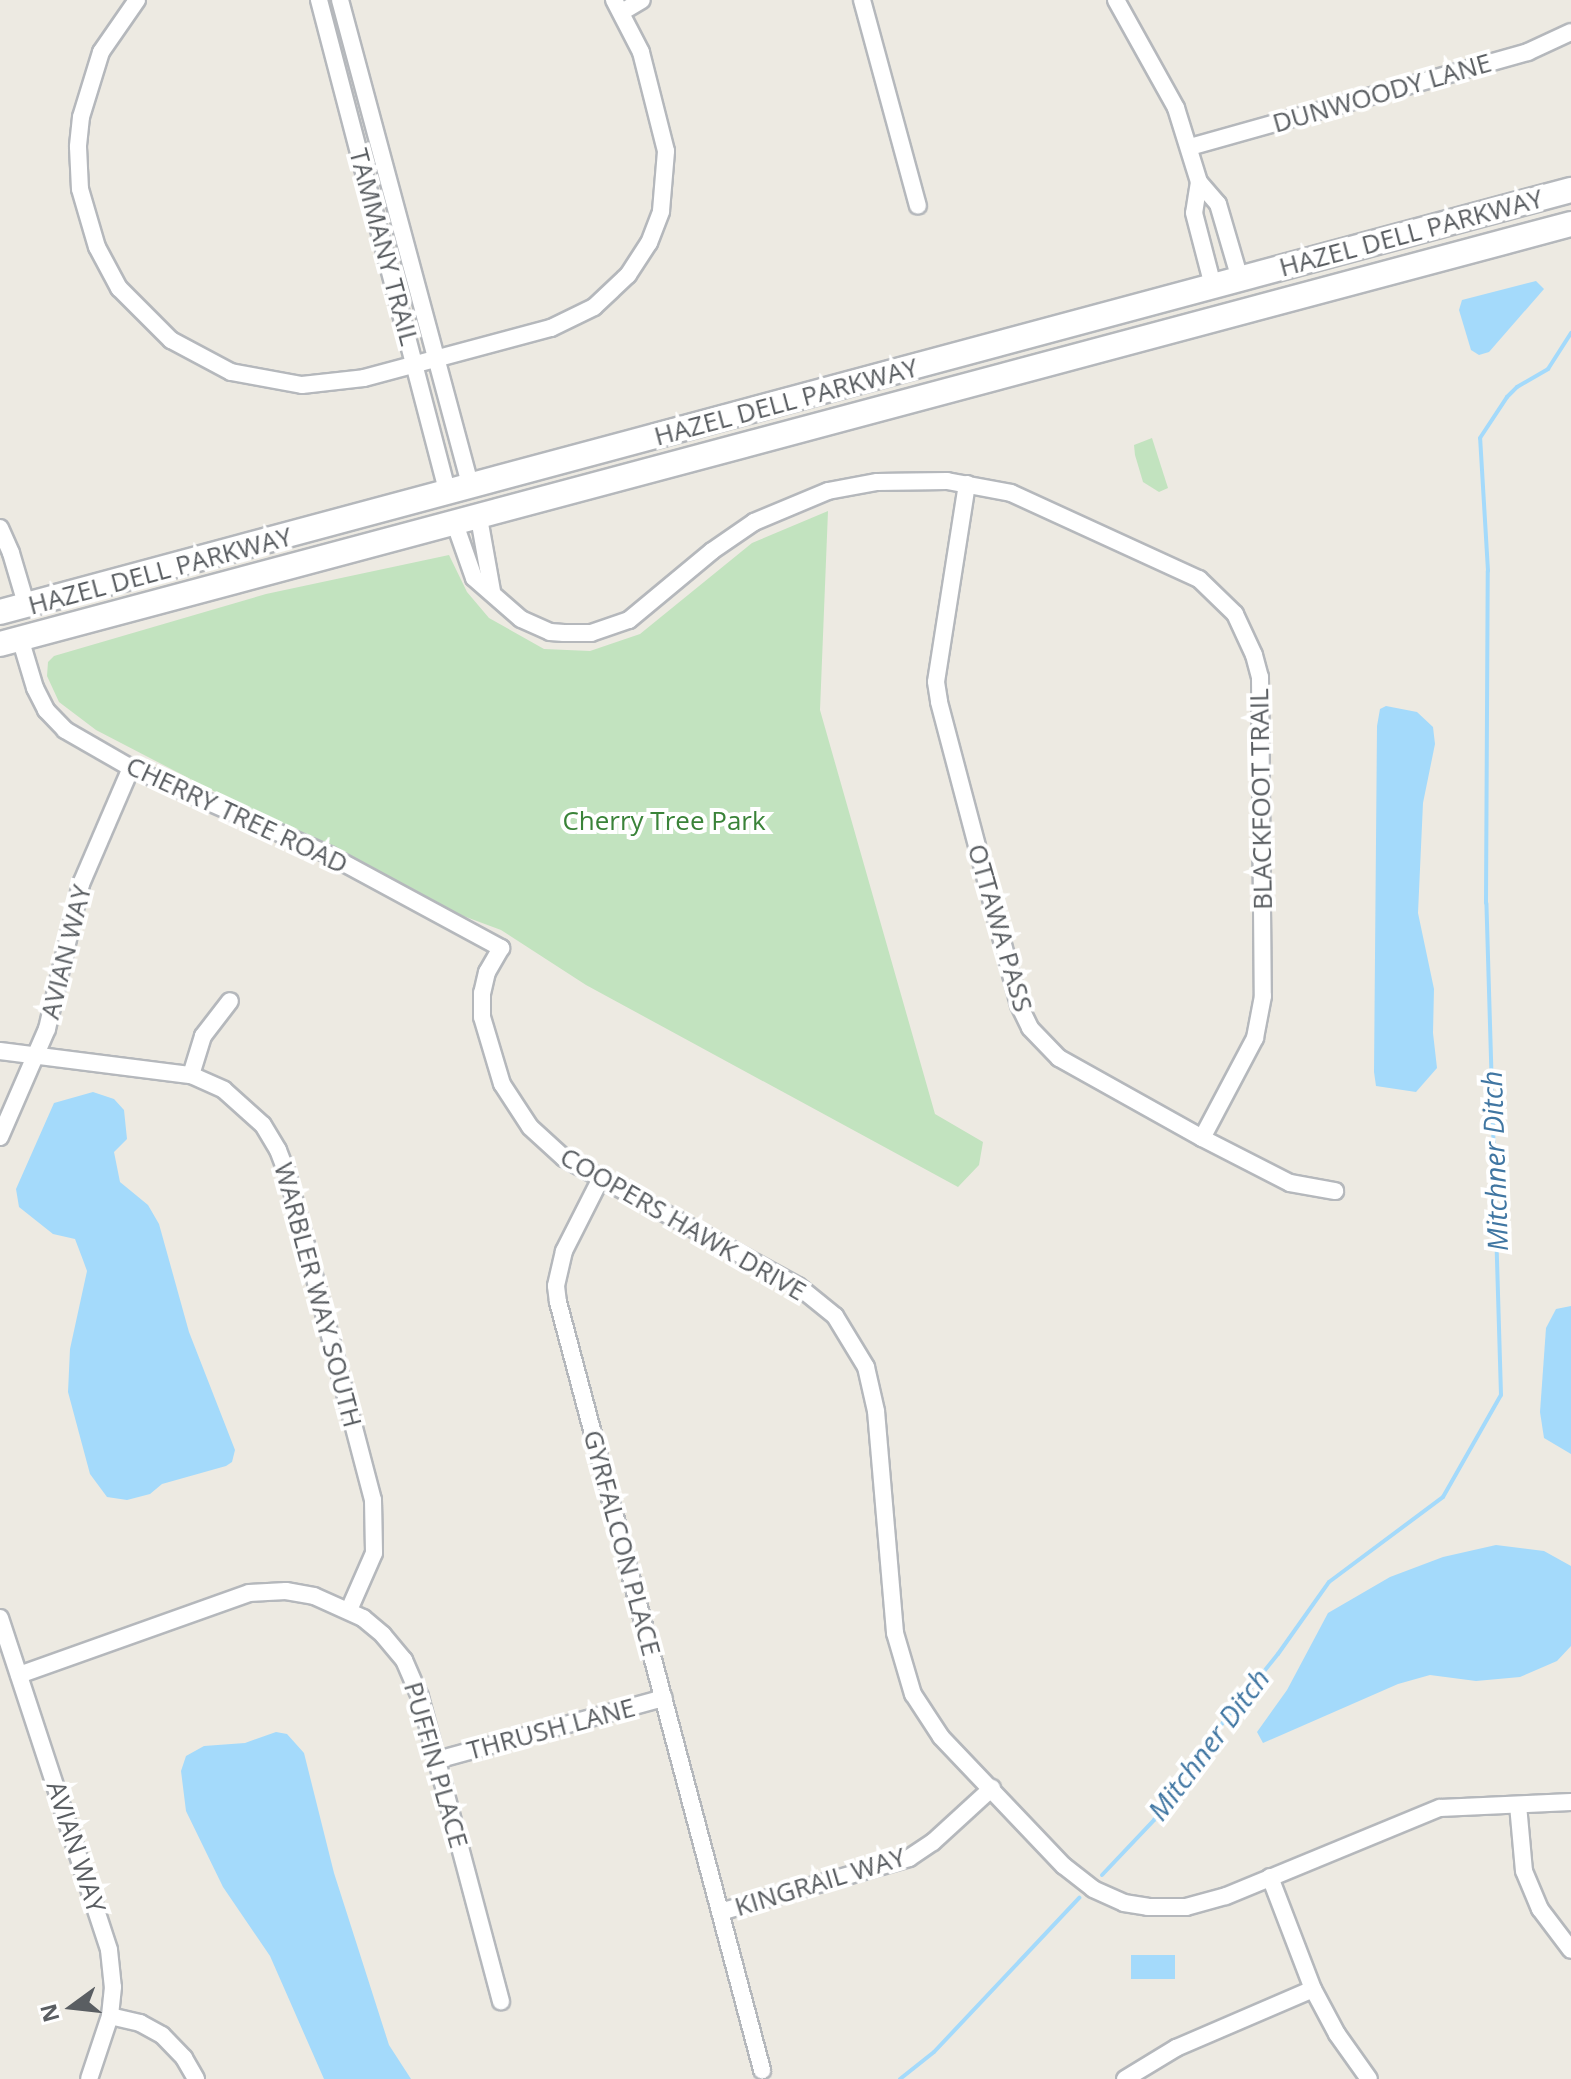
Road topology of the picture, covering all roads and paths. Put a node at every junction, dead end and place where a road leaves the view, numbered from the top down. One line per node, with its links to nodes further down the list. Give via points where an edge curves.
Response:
1 (137, 0): 16 (street, via 110,35 95,68 78,147 80,189 90,228 119,288 171,340 207,362 273,383 318,385)
2 (319, 0): 16 (street, TAMMANY TRAIL)
3 (340, 0): 16 (street, TAMMANY TRAIL)
4 (642, 0): 7 (street)
5 (862, 0): 12 (street)
6 (1116, 0): 9 (street, via 1168,90)
7 (618, 6): 16 (street, via 645,64 666,151 664,197 649,243 621,284 579,316)
8 (1571, 32): 9 (street, DUNWOODY LANE, via 1528,52)
9 (1190, 147): 10 (street)
10 (1199, 182): 14 (street, via 1218,204); 15 (street, via 1194,213)
11 (1571, 190): 14 (main road, HAZEL DELL PARKWAY)
12 (918, 206)
13 (1571, 224): 19 (main road, HAZEL DELL PARKWAY)
14 (1240, 279): 15 (main road, HAZEL DELL PARKWAY)
15 (1213, 286): 18 (main road, HAZEL DELL PARKWAY)
16 (426, 362): 18 (street, TAMMANY TRAIL); 18 (street, TAMMANY TRAIL)
17 (967, 484): 21 (street, BLACKFOOT TRAIL, via 923,479 877,482 805,499 731,537 629,620 591,633 537,627 509,610); 32 (street, OTTAWA PASS, via 937,692 1019,1005 1030,1028 1059,1058); 32 (street, BLACKFOOT TRAIL, via 1045,506 1199,579 1235,614 1254,655 1261,703 1261,1019)
18 (460, 491): 22 (main road, HAZEL DELL PARKWAY)
19 (467, 521): 21 (street); 21 (street, BLACKFOOT TRAIL, via 474,578); 24 (main road, HAZEL DELL PARKWAY)
20 (0, 528): 22 (street)
21 (492, 591)
22 (27, 607): 23 (main road, HAZEL DELL PARKWAY)
23 (0, 612)
24 (10, 641): 25 (street, CHERRY TREE ROAD, via 46,710 65,730)
25 (131, 768): 26 (street, CHERRY TREE ROAD, via 329,855); 29 (street, AVIAN WAY, via 81,884)
26 (501, 948): 33 (street, COOPERS HAWK DRIVE, via 487,972 482,1017 502,1084 522,1118 553,1150)
27 (230, 1001): 30 (street, via 203,1036)
28 (0, 1051): 29 (street, WARBLER WAY SOUTH)
29 (37, 1055): 30 (street, WARBLER WAY SOUTH); 31 (street, AVIAN WAY)
30 (191, 1075): 35 (street, WARBLER WAY SOUTH, via 224,1090 263,1125 288,1176 373,1500 374,1553)
31 (0, 1137)
32 (1202, 1138): 34 (street, OTTAWA PASS, via 1290,1183)
33 (600, 1180): 38 (street, GYRFALCON PLACE, via 564,1251 556,1286); 40 (street, COOPERS HAWK DRIVE, via 798,1286 835,1316 852,1341 866,1367 876,1411 895,1633 908,1680 941,1737)
34 (1335, 1191)
35 (349, 1610): 37 (street, PUFFIN PLACE, via 286,1591 249,1593); 39 (street, PUFFIN PLACE, via 383,1635 404,1660)
36 (0, 1618): 37 (street, AVIAN WAY)
37 (19, 1675): 48 (street, AVIAN WAY, via 105,1936 112,1968)
38 (664, 1698): 39 (street, THRUSH LANE); 44 (street, GYRFALCON PLACE)
39 (437, 1760): 47 (street, PUFFIN PLACE)
40 (992, 1788): 43 (street, COOPERS HAWK DRIVE, via 1064,1866 1093,1889 1124,1903 1186,1907); 44 (street, KINGRAIL WAY, via 909,1858)
41 (1571, 1802): 42 (street, COOPERS HAWK DRIVE)
42 (1518, 1805): 43 (street, COOPERS HAWK DRIVE, via 1440,1808); 45 (street, via 1524,1871 1540,1909)
43 (1270, 1877): 46 (street)
44 (720, 1912): 49 (street, GYRFALCON PLACE)
45 (1571, 1950)
46 (1313, 1989): 52 (street, via 1176,2048); 53 (street)
47 (501, 2001)
48 (110, 2016): 50 (street, AVIAN WAY); 51 (street, via 162,2035)
49 (762, 2070)
50 (89, 2079)
51 (196, 2079)
52 (1125, 2079)
53 (1369, 2079)

